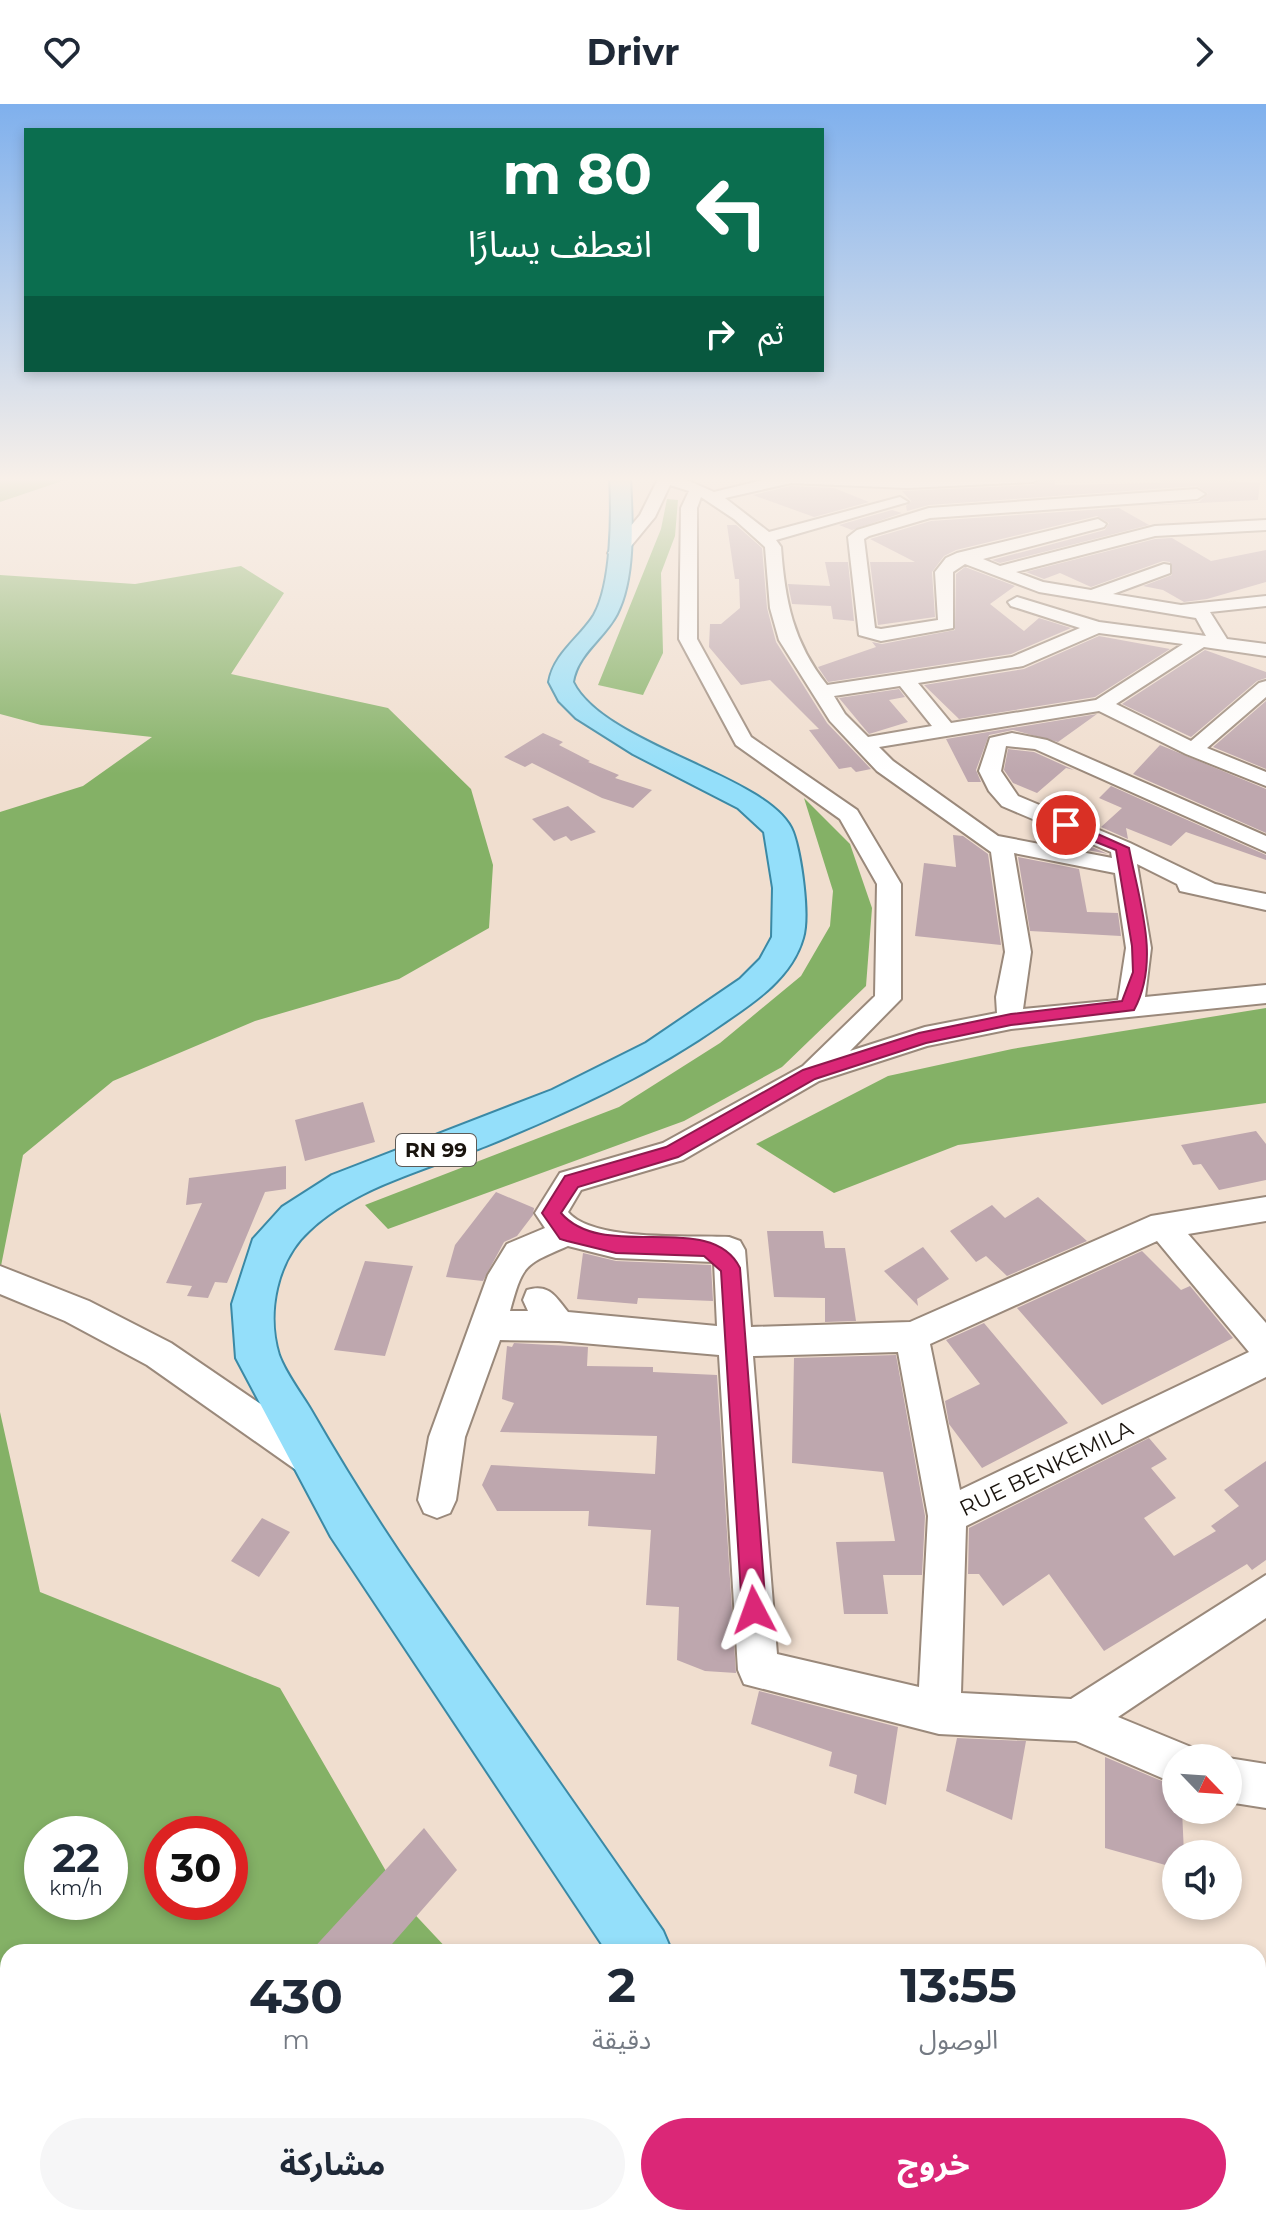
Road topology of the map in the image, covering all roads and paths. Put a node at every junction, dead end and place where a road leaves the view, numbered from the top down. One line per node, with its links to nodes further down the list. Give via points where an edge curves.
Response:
1 (613, 576): 42 (main road, RN 99, via 608,609 569,659 561,682 565,695 601,725 764,814 778,830 783,850 788,937 773,965 752,987 658,1052 565,1099 346,1186 296,1218 267,1251 253,1304 258,1358)
2 (688, 576): 32 (street, via 688,639 743,741 849,815 889,884 888,999)
3 (774, 576): 19 (street, via 776,612 795,659)
4 (860, 576): 5 (street, via 866,631 876,635 947,624)
5 (944, 576)
6 (1014, 576): 9 (street)
7 (1069, 576): 9 (street)
8 (1145, 576): 10 (street)
9 (1047, 588): 10 (street); 13 (street, via 1017,602)
10 (1092, 596): 12 (street)
11 (1266, 601): 12 (street)
12 (1181, 610): 15 (street, via 1202,614)
13 (1097, 627): 14 (street); 17 (street, via 1016,662)
14 (1199, 642): 15 (street); 20 (street)
15 (1221, 645): 16 (street)
16 (1266, 650)
17 (904, 678): 19 (street); 21 (street)
18 (1266, 687): 23 (street)
19 (822, 692): 22 (street)
20 (1102, 705): 21 (street); 23 (street)
21 (946, 730): 22 (street)
22 (861, 744): 25 (street, via 927,799)
23 (1193, 750): 24 (street)
24 (1266, 780)
25 (995, 842): 27 (street); 31 (street, via 1006,859 1018,952 1009,997)
26 (1266, 845): 27 (street, via 1040,744 997,742 990,771 1010,801)
27 (1125, 864): 28 (street); 30 (street, via 1140,972)
28 (1266, 902)
29 (1266, 994): 30 (street)
30 (1129, 1006): 31 (street)
31 (1011, 1020): 32 (street, via 925,1037)
32 (809, 1074): 35 (street, via 672,1152 571,1181 551,1213)
33 (1266, 1209): 34 (street)
34 (1162, 1225): 38 (street); 40 (street)
35 (567, 1233): 37 (street, via 518,1253 504,1275); 39 (street, via 719,1258)
36 (0, 1280): 42 (street, via 77,1311 159,1354)
37 (489, 1325): 39 (street, via 549,1313); 43 (street, via 447,1437)
38 (912, 1337): 39 (street); 44 (street, RUE BENKEMILA)
39 (736, 1342): 46 (street, via 758,1670)
40 (1266, 1347)
41 (1266, 1360): 44 (street, RUE BENKEMILA)
42 (314, 1461): 51 (main road, RN 99, via 348,1520)
43 (437, 1500)
44 (947, 1516): 46 (street)
45 (1266, 1595): 47 (street)
46 (939, 1713): 47 (street)
47 (1076, 1720): 48 (street)
48 (1162, 1756)
49 (1242, 1782): 50 (street)
50 (1266, 1786)
51 (637, 1944)

